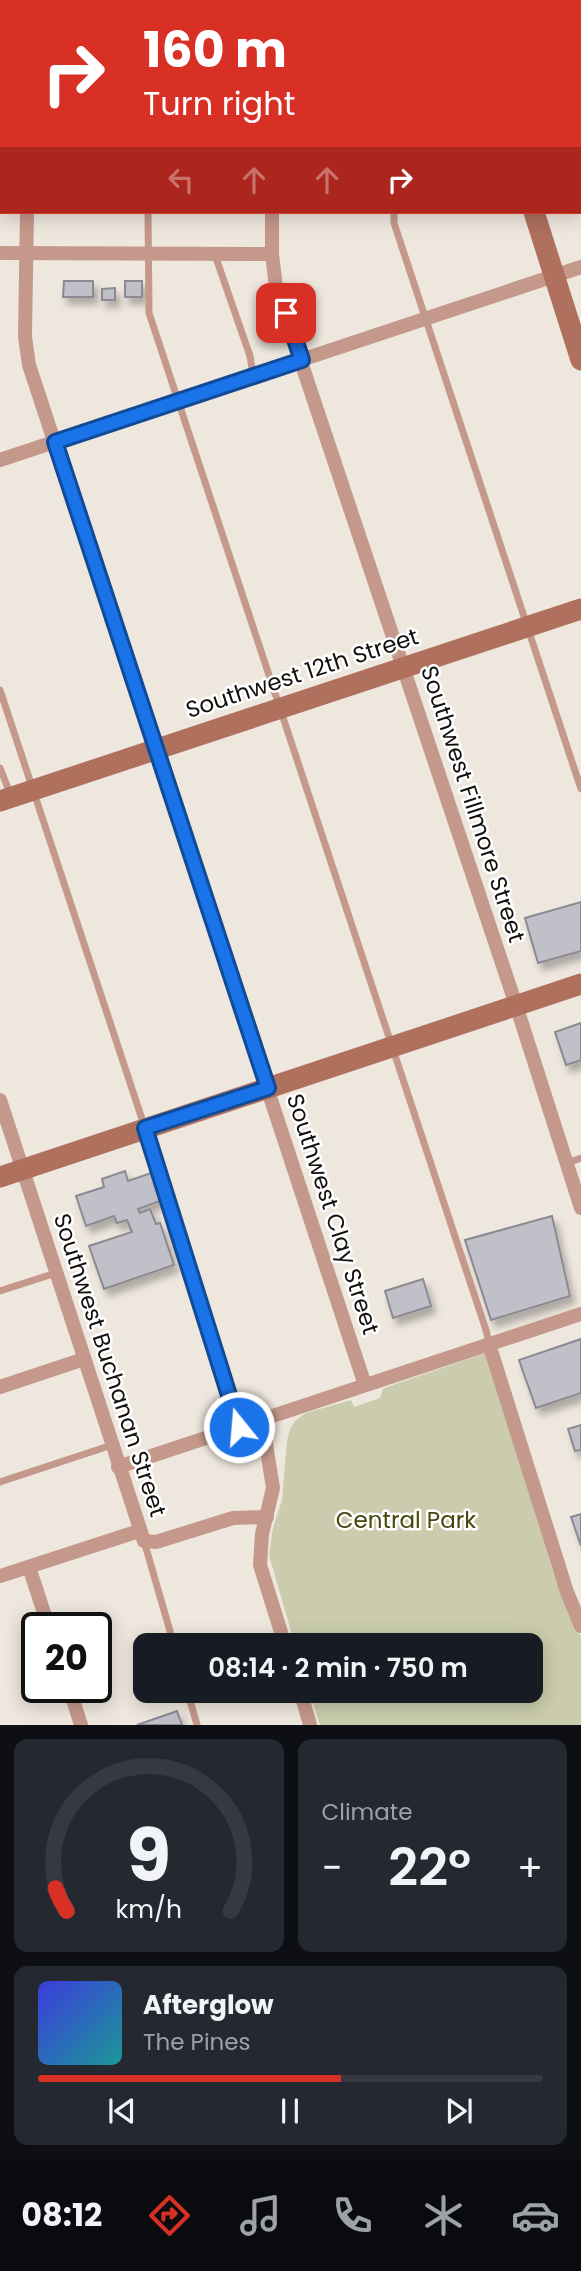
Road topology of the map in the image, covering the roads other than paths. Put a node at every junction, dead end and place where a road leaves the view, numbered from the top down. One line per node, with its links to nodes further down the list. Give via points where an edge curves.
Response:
1 (27, 214): 7 (street, Southwest Clay Street)
2 (148, 214): 8 (lane)
3 (272, 214): 10 (street, Southwest Fillmore Street)
4 (394, 214): 13 (lane)
5 (535, 214): 12 (main road)
6 (0, 253): 7 (street)
7 (26, 253): 8 (street); 18 (street, Southwest Clay Street, via 27,352)
8 (148, 254): 9 (street); 17 (lane, via 149,313)
9 (215, 254): 10 (street); 16 (lane)
10 (272, 254): 14 (street, Southwest Fillmore Street, via 276,287)
11 (581, 267): 12 (street)
12 (554, 276): 13 (street); 15 (main road)
13 (426, 320): 14 (street); 21 (lane)
14 (302, 360): 16 (street); 22 (street, Southwest Fillmore Street)
15 (581, 360)
16 (253, 375): 17 (street)
17 (178, 402): 18 (street); 24 (lane)
18 (55, 442): 19 (street); 25 (street, Southwest Clay Street)
19 (0, 460)
20 (581, 609): 21 (main road, Southwest 12th Street)
21 (527, 627): 22 (main road, Southwest 12th Street); 27 (lane)
22 (403, 668): 24 (main road, Southwest 12th Street); 31 (street, Southwest Fillmore Street)
23 (0, 690): 28 (lane)
24 (280, 708): 25 (main road, Southwest 12th Street); 32 (lane)
25 (157, 749): 28 (main road, Southwest 12th Street); 33 (street, Southwest Clay Street)
26 (0, 768): 29 (lane)
27 (581, 789)
28 (33, 790): 29 (main road, Southwest 12th Street); 35 (lane)
29 (6, 799)
30 (581, 984): 31 (main road)
31 (516, 1005): 32 (main road); 37 (street, Southwest Fillmore Street)
32 (392, 1047): 33 (main road); 44 (lane)
33 (268, 1088): 35 (main road); 46 (street, Southwest Clay Street)
34 (0, 1100): 38 (street, Southwest Buchanan Street)
35 (145, 1128): 38 (main road); 49 (lane)
36 (581, 1158): 37 (lane)
37 (566, 1163): 40 (street, Southwest Fillmore Street)
38 (23, 1169): 39 (main road); 41 (street, Southwest Buchanan Street)
39 (0, 1177)
40 (581, 1208)
41 (56, 1273): 42 (lane); 45 (street, Southwest Buchanan Street)
42 (0, 1291)
43 (581, 1314): 44 (street)
44 (488, 1344): 46 (street); 58 (street, via 566,1592)
45 (84, 1359): 47 (street); 50 (street, Southwest Buchanan Street)
46 (365, 1385): 48 (street)
47 (0, 1387)
48 (262, 1419): 49 (street); 53 (street, via 273,1488)
49 (239, 1427): 51 (street)
50 (112, 1445): 51 (street, Southwest Buchanan Street); 52 (lane)
51 (118, 1466): 54 (street, Southwest Buchanan Street)
52 (0, 1482)
53 (267, 1517): 54 (street, via 233,1518 156,1542); 60 (street, via 260,1565)
54 (141, 1536): 55 (street); 59 (lane, Southwest Buchanan Street)
55 (29, 1567): 56 (street); 57 (street)
56 (0, 1576)
57 (44, 1612)
58 (581, 1626)
59 (170, 1633)
60 (281, 1633)
61 (74, 1703): 64 (street)
62 (191, 1703): 65 (lane)
63 (304, 1703): 66 (street)
64 (81, 1725)
65 (197, 1725)
66 (310, 1725)

